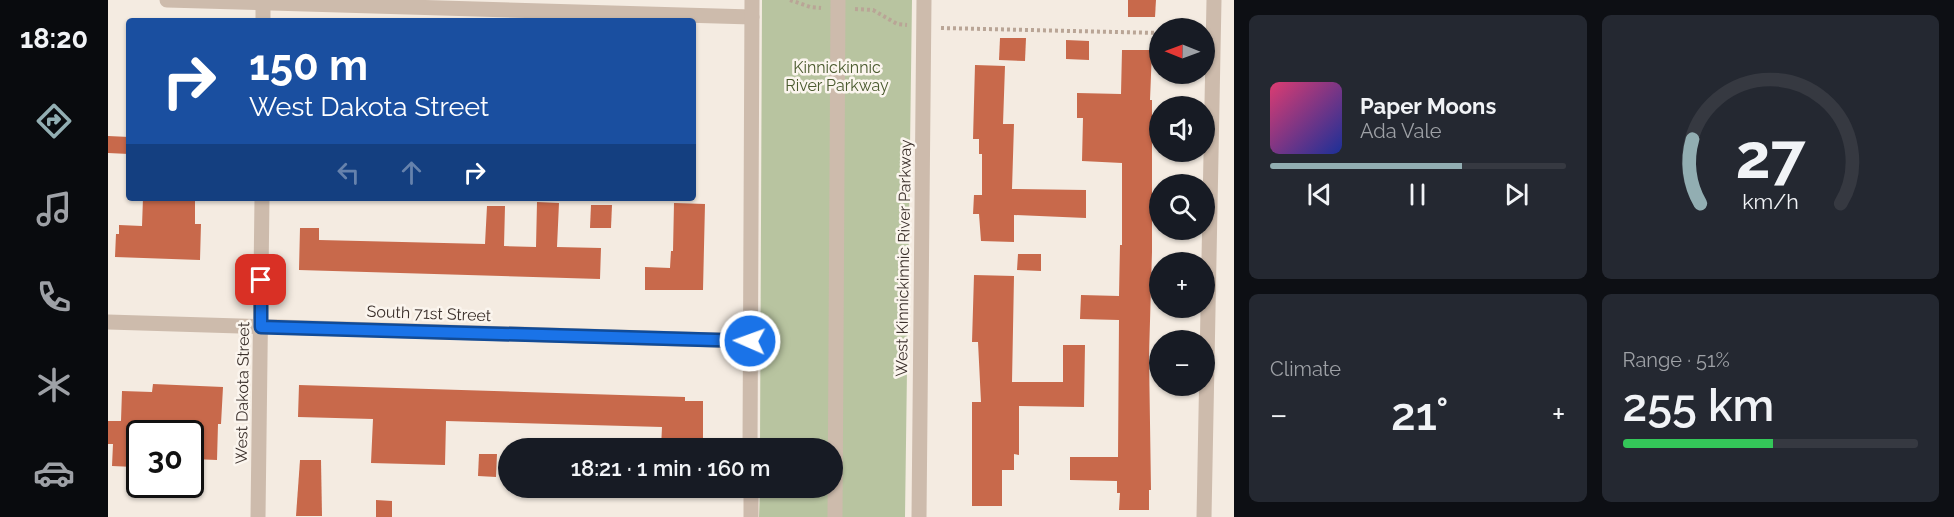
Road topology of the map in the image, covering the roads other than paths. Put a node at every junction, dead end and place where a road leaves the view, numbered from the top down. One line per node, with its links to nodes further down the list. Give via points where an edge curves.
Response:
1 (167, 0): 6 (street)
2 (752, 0): 7 (street)
3 (838, 0): 17 (street)
4 (924, 0): 18 (street, West Kinnickinnic River Parkway)
5 (1214, 0): 19 (street)
6 (263, 1): 7 (street); 8 (street)
7 (752, 17): 12 (street)
8 (263, 18)
9 (262, 201): 11 (street, West Dakota Street)
10 (108, 322): 11 (street, South 71st Street)
11 (261, 327): 12 (street, South 71st Street); 15 (street, West Dakota Street)
12 (750, 341): 13 (street)
13 (750, 438)
14 (751, 498): 16 (street)
15 (258, 517)
16 (751, 517)
17 (835, 517)
18 (919, 517)
19 (1204, 517)

